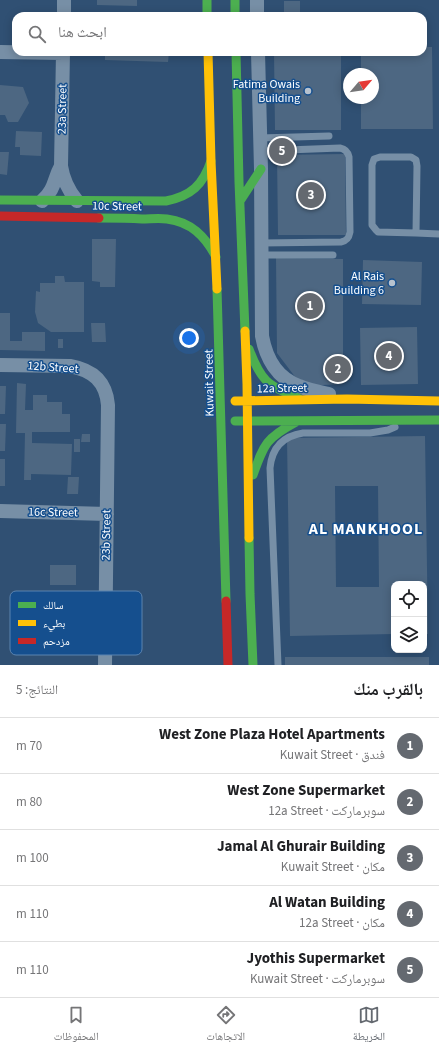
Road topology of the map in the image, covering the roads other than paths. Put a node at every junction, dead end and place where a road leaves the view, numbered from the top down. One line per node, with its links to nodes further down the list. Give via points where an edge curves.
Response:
1 (64, 0): 5 (street)
2 (207, 0): 6 (main road)
3 (235, 0): 7 (main road)
4 (257, 0): 8 (street)
5 (64, 12)
6 (207, 12)
7 (235, 12)
8 (257, 12)
9 (0, 52): 10 (street)
10 (12, 52)
11 (63, 56): 21 (street, 23a Street)
12 (208, 56): 19 (main road, Kuwait Street)
13 (215, 56): 16 (main road)
14 (236, 56): 23 (main road)
15 (258, 56): 18 (street)
16 (218, 58)
17 (329, 136): 18 (lane)
18 (260, 144): 22 (street); 35 (lane, via 345,150 348,155 350,232 349,238 341,242)
19 (212, 161): 25 (main road, 10c Street, via 203,181 196,189); 37 (main road, Kuwait Street)
20 (230, 161): 23 (main road)
21 (61, 166): 26 (street, 23a Street, via 53,187); 27 (street, 23a Street, via 70,193)
22 (261, 169): 29 (main road); 35 (street)
23 (239, 182): 29 (main road)
24 (0, 200): 26 (main road, 10c Street)
25 (177, 200): 27 (main road, 10c Street); 28 (main road)
26 (42, 201): 27 (main road, 10c Street)
27 (77, 201)
28 (195, 201)
29 (240, 201): 40 (main road)
30 (0, 216): 32 (main road, 10c Street, via 167,219)
31 (195, 220): 32 (main road)
32 (184, 223): 37 (main road, 10c Street, via 202,236 211,246)
33 (416, 234): 33 (lane, via 416,160 411,157 377,158 372,162 373,228 378,232); 34 (lane)
34 (439, 234)
35 (262, 249): 36 (lane); 43 (street, via 262,336 270,362 278,372 298,386)
36 (333, 255)
37 (216, 258): 38 (main road, Kuwait Street)
38 (219, 323): 39 (main road); 45 (main road, Kuwait Street)
39 (227, 339)
40 (246, 343): 44 (main road, via 257,368 266,380); 46 (main road)
41 (0, 365): 48 (street, 12b Street, via 70,366 85,370 102,385 108,398)
42 (231, 390): 49 (main road)
43 (346, 399): 44 (main road, 12a Street); 47 (main road, 12a Street)
44 (301, 400): 46 (main road, 12a Street)
45 (221, 401): 49 (main road, 12a Street); 53 (main road, Kuwait Street)
46 (248, 401): 49 (main road, 12a Street); 50 (main road)
47 (439, 401)
48 (108, 405): 57 (street, 23b Street)
49 (235, 407): 50 (main road)
50 (248, 421): 51 (main road); 53 (main road); 55 (main road)
51 (297, 421): 52 (main road); 55 (main road, via 267,441 260,452)
52 (404, 421): 54 (main road); 63 (lane, via 379,432 295,434 276,448 270,468)
53 (222, 422): 61 (main road, Kuwait Street)
54 (437, 422)
55 (248, 490): 62 (main road)
56 (0, 511): 57 (street, 16c Street)
57 (107, 514): 58 (street, 23b Street)
58 (106, 591)
59 (105, 655): 60 (street, 23b Street)
60 (105, 665)
61 (228, 665)
62 (253, 665)
63 (278, 665)

